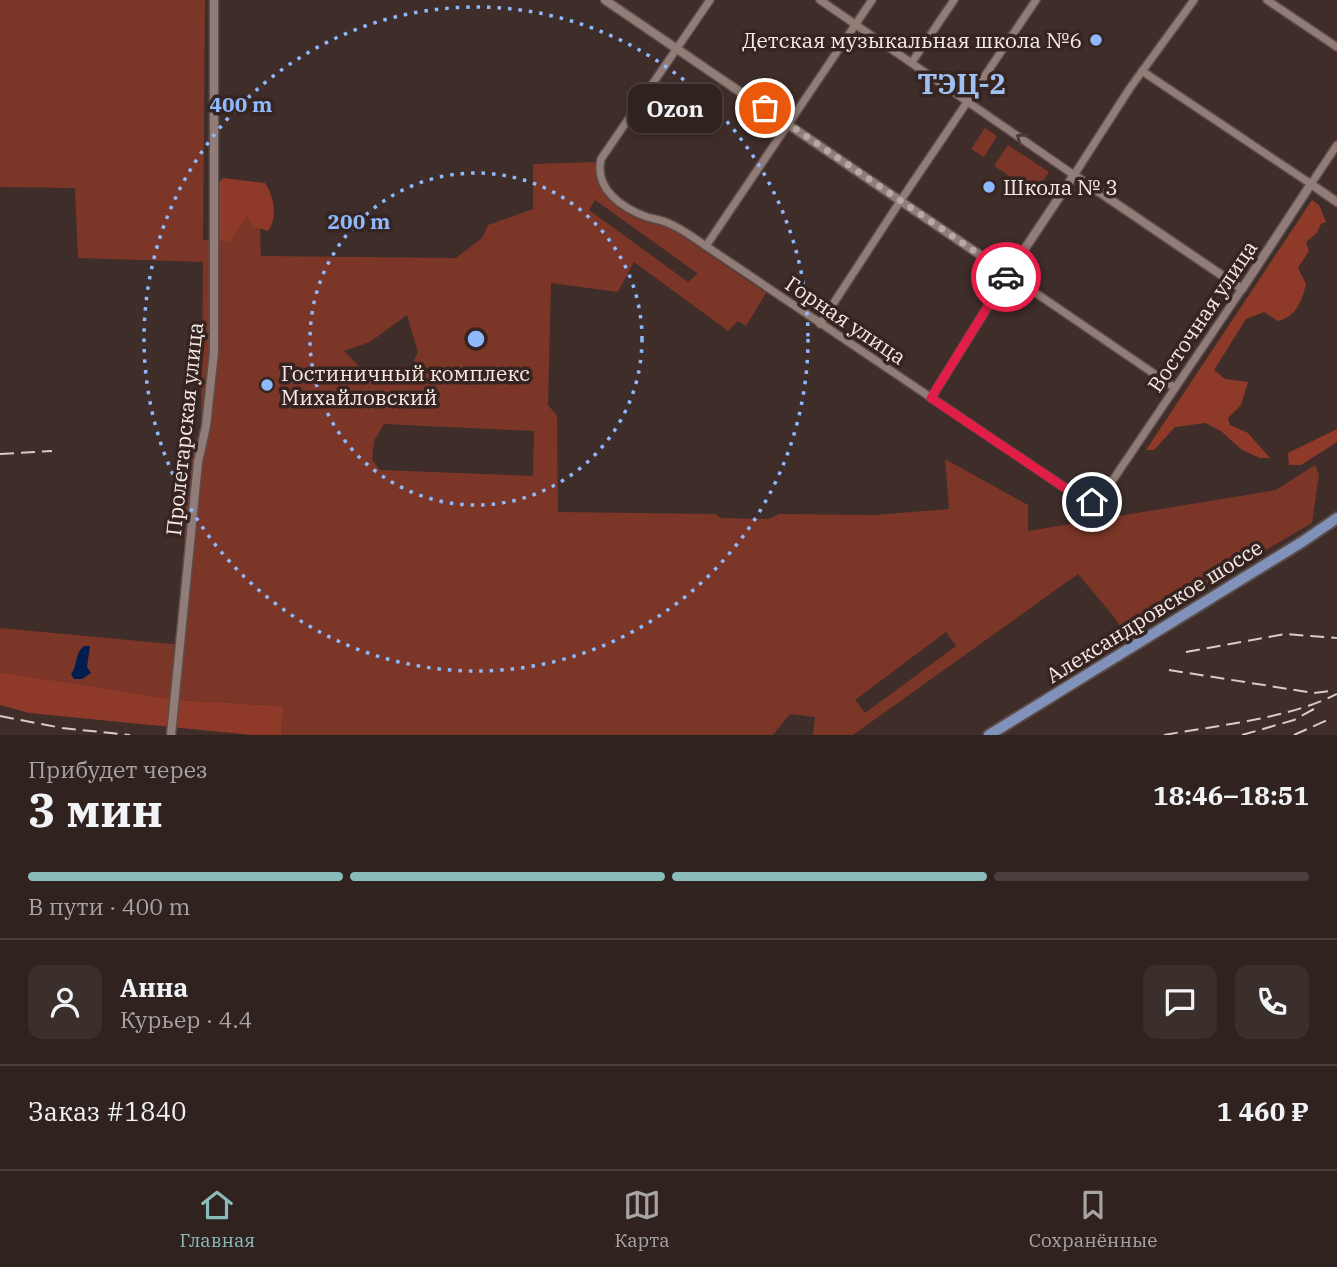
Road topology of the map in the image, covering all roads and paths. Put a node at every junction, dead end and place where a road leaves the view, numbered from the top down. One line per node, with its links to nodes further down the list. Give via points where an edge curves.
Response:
1 (214, 0): 30 (street, Пролетарская улица, via 214,352 198,462)
2 (605, 0): 12 (street)
3 (710, 0): 12 (street)
4 (820, 0): 10 (street)
5 (872, 0): 10 (street)
6 (954, 0): 13 (street)
7 (1036, 0): 15 (street)
8 (1194, 0): 14 (street)
9 (1267, 0): 11 (street)
10 (856, 24): 13 (street); 16 (street)
11 (1337, 47)
12 (676, 48): 16 (street); 22 (street, Горная улица, via 599,167 611,197 624,207 668,222)
13 (912, 62): 15 (street)
14 (1142, 71): 18 (street); 19 (street)
15 (967, 102): 18 (street, one-way to 15); 20 (street)
16 (787, 123): 20 (street); 22 (street)
17 (1337, 145): 19 (street, Восточная улица)
18 (1074, 175): 23 (street); 24 (street)
19 (1311, 184): 21 (street); 24 (street, Восточная улица)
20 (901, 200): 23 (street); 25 (street)
21 (1337, 202)
22 (706, 246): 25 (street, Горная улица)
23 (1008, 274): 26 (street); 27 (street)
24 (1242, 289): 26 (street, Восточная улица)
25 (820, 324): 27 (street, Горная улица)
26 (1175, 387): 28 (street, Восточная улица, via 1102,496)
27 (931, 398): 28 (street, Горная улица)
28 (1092, 502)
29 (1337, 517): 31 (main road, Александровское шоссе)
30 (171, 735)
31 (989, 735)

